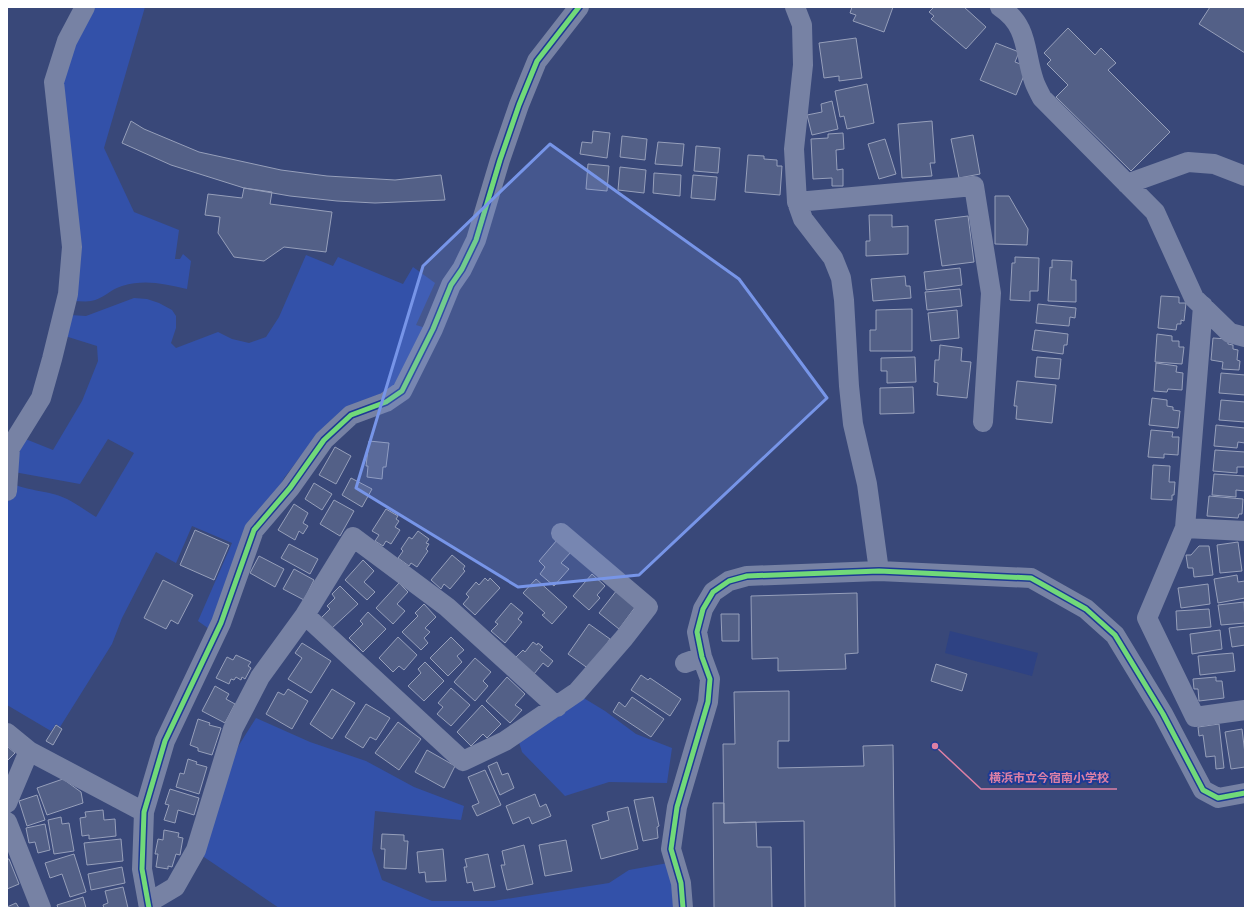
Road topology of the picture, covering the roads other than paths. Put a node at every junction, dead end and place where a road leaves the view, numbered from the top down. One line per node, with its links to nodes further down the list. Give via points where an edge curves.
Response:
1 (85, 7): 11 (street, via 68,41 54,82 72,241 68,294 41,398 10,448)
2 (580, 7): 23 (street, via 537,61 502,153 476,240 451,285 433,329 402,391 386,402 351,415 324,440 290,488 254,530 221,623 164,741)
3 (795, 7): 7 (street, via 802,25 803,65 794,148)
4 (1000, 7): 6 (street, via 1009,13 1023,34 1034,82 1042,98)
5 (1245, 176): 6 (street, via 1214,164 1188,162)
6 (1127, 184): 8 (street, via 1154,212 1194,298)
7 (797, 202): 10 (street, via 974,186 991,293); 15 (street, via 803,219 833,258 841,278 853,424 867,484)
8 (1202, 306): 9 (street, via 1230,333); 12 (street)
9 (1245, 337)
10 (983, 422)
11 (7, 491)
12 (1186, 528): 13 (street); 18 (street, via 1147,618 1195,717)
13 (1245, 531)
14 (561, 533): 17 (street, via 648,607 631,642 578,692)
15 (879, 571): 21 (street, via 1031,578 1086,609 1115,635 1163,714 1203,790 1218,798); 27 (street, via 747,576 729,581 713,592 703,610 697,632 694,660 710,679 708,702 677,806 671,849 681,884)
16 (305, 615): 17 (street, via 463,761 505,740); 17 (street, via 353,537 447,607); 25 (street, via 260,677 233,729 196,850 175,887)
17 (557, 707)
18 (1245, 710)
19 (7, 733): 20 (street)
20 (29, 751): 22 (street); 23 (street)
21 (1245, 793)
22 (7, 803)
23 (144, 812): 25 (street, via 142,869)
24 (7, 822): 26 (street)
25 (149, 906)
26 (41, 908)
27 (683, 908)

